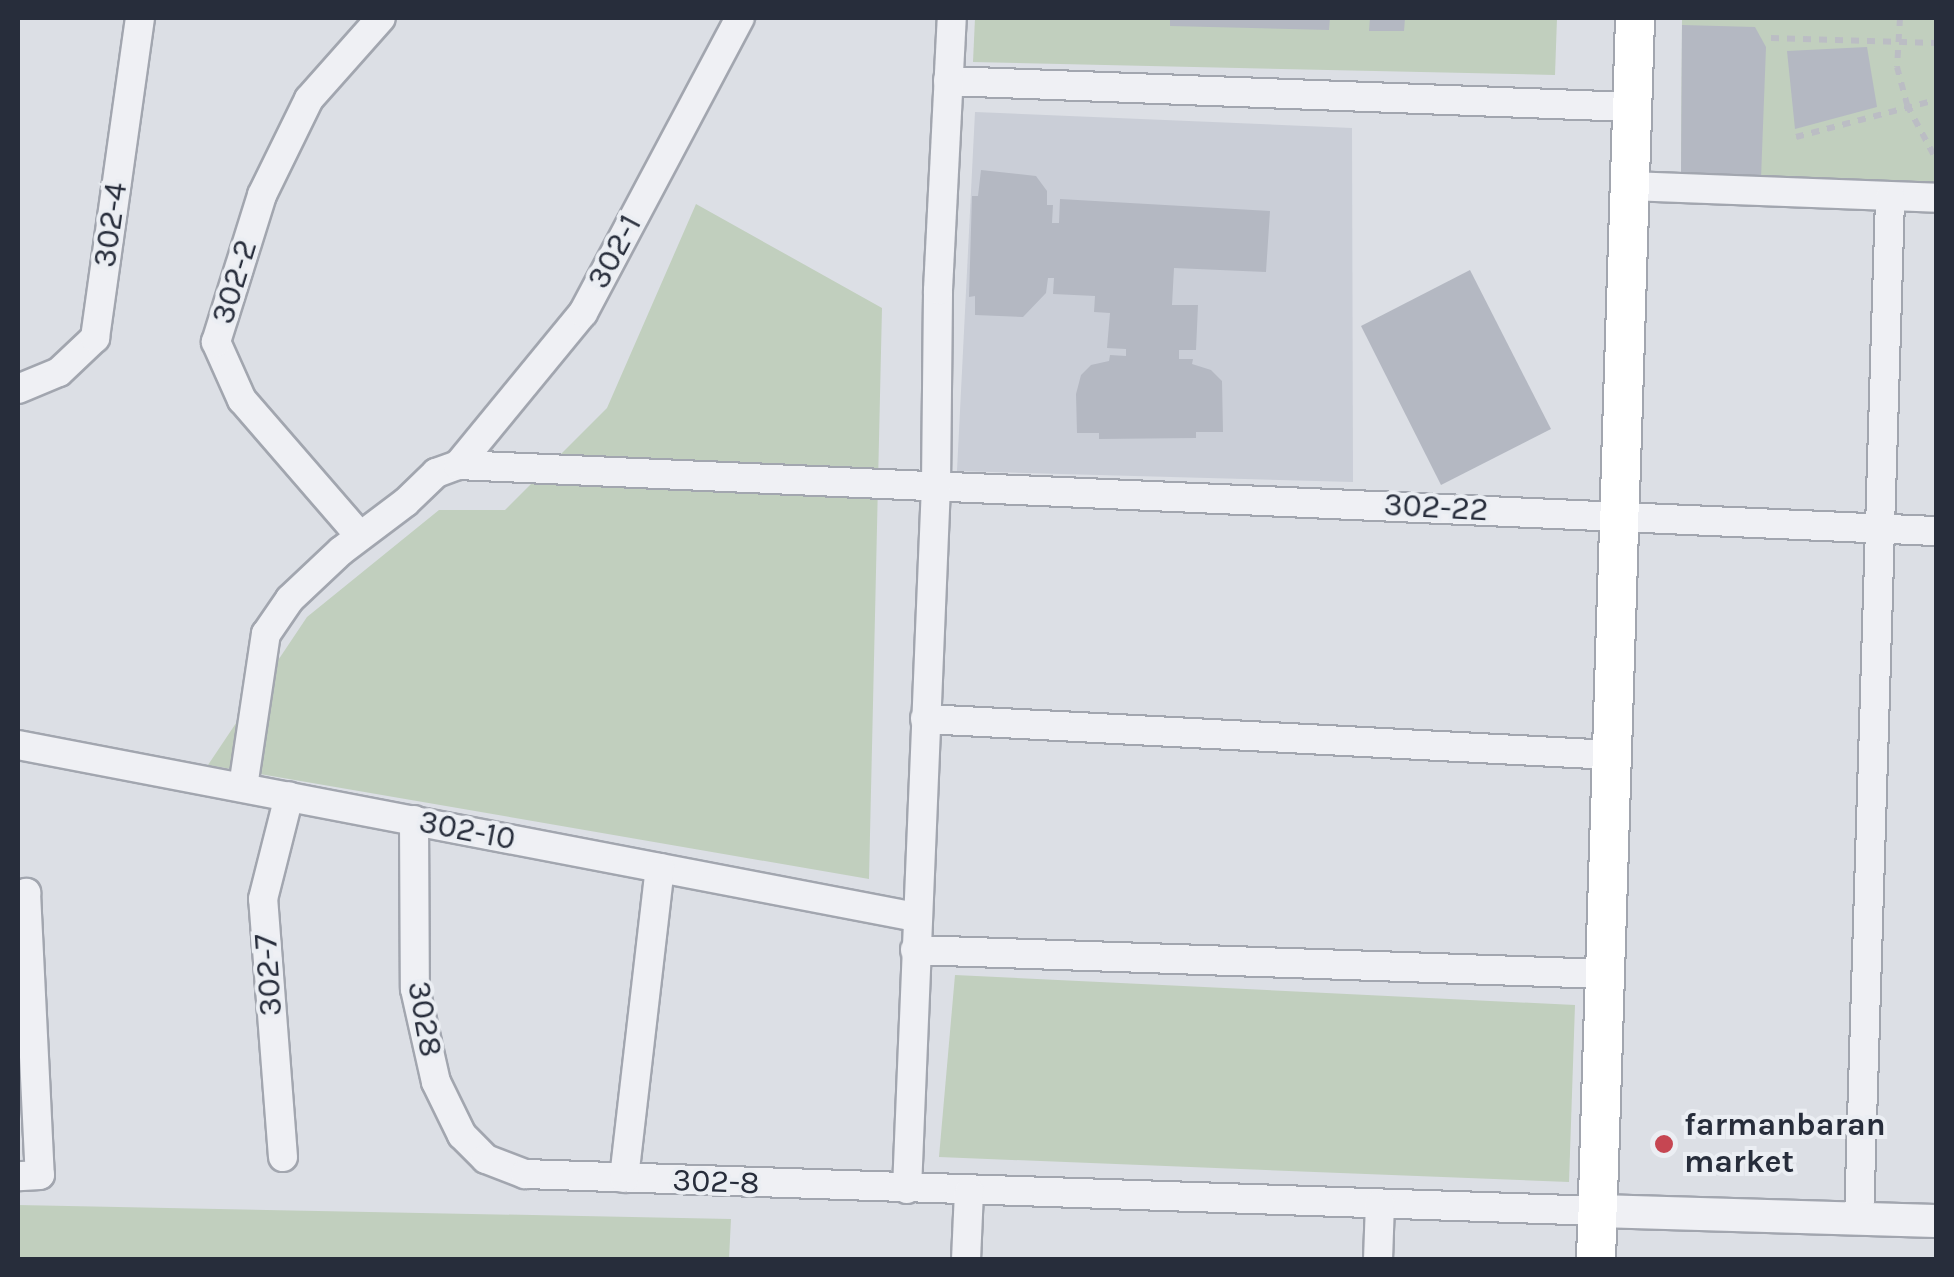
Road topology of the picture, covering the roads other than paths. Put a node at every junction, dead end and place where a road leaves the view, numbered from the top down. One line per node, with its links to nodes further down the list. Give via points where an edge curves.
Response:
1 (140, 18): 13 (street, 302-4, via 96,338 59,372)
2 (362, 18): 7 (street)
3 (381, 18): 7 (street, 302-2)
4 (740, 18): 14 (street, 302-1, via 583,313)
5 (952, 18): 8 (street)
6 (1635, 18): 9 (main road)
7 (348, 57): 19 (street, 302-2, via 309,99 262,195 216,342 242,400)
8 (948, 81): 9 (street); 15 (street)
9 (1632, 107): 10 (main road)
10 (1630, 186): 11 (street); 16 (main road)
11 (1890, 196): 12 (street); 17 (street)
12 (1936, 198)
13 (18, 389)
14 (458, 465): 15 (street, 302-22); 19 (street, via 436,473)
15 (936, 485): 16 (street, 302-22); 20 (street)
16 (1619, 517): 17 (street, 302-22); 22 (main road)
17 (1882, 528): 18 (street, 302-22); 39 (street)
18 (1936, 531)
19 (360, 536): 23 (street, via 290,599 266,634)
20 (926, 718): 22 (street); 28 (street)
21 (18, 745): 23 (street, 302-10)
22 (1612, 756): 30 (main road)
23 (242, 787): 24 (street, 302-10)
24 (289, 796): 25 (street, 302-10); 31 (street, 302-7, via 264,899)
25 (414, 820): 26 (street, 302-10); 32 (street, 3028, via 415,990 436,1082 462,1135 486,1159)
26 (660, 868): 28 (street, 302-10); 34 (street)
27 (18, 896): 33 (street, via 26,893 40,1175)
28 (916, 917): 29 (street)
29 (915, 950): 30 (street); 35 (street)
30 (1605, 974): 38 (main road)
31 (283, 1157)
32 (526, 1174): 34 (street, 302-8)
33 (18, 1176)
34 (624, 1178): 35 (street, 302-8)
35 (908, 1189): 36 (street, 302-8)
36 (969, 1191): 37 (street, 302-8); 41 (street)
37 (1380, 1204): 38 (street, 302-8); 42 (street)
38 (1598, 1211): 39 (street); 43 (main road)
39 (1859, 1219): 40 (street)
40 (1936, 1221)
41 (966, 1260)
42 (1378, 1260)
43 (1596, 1260)

